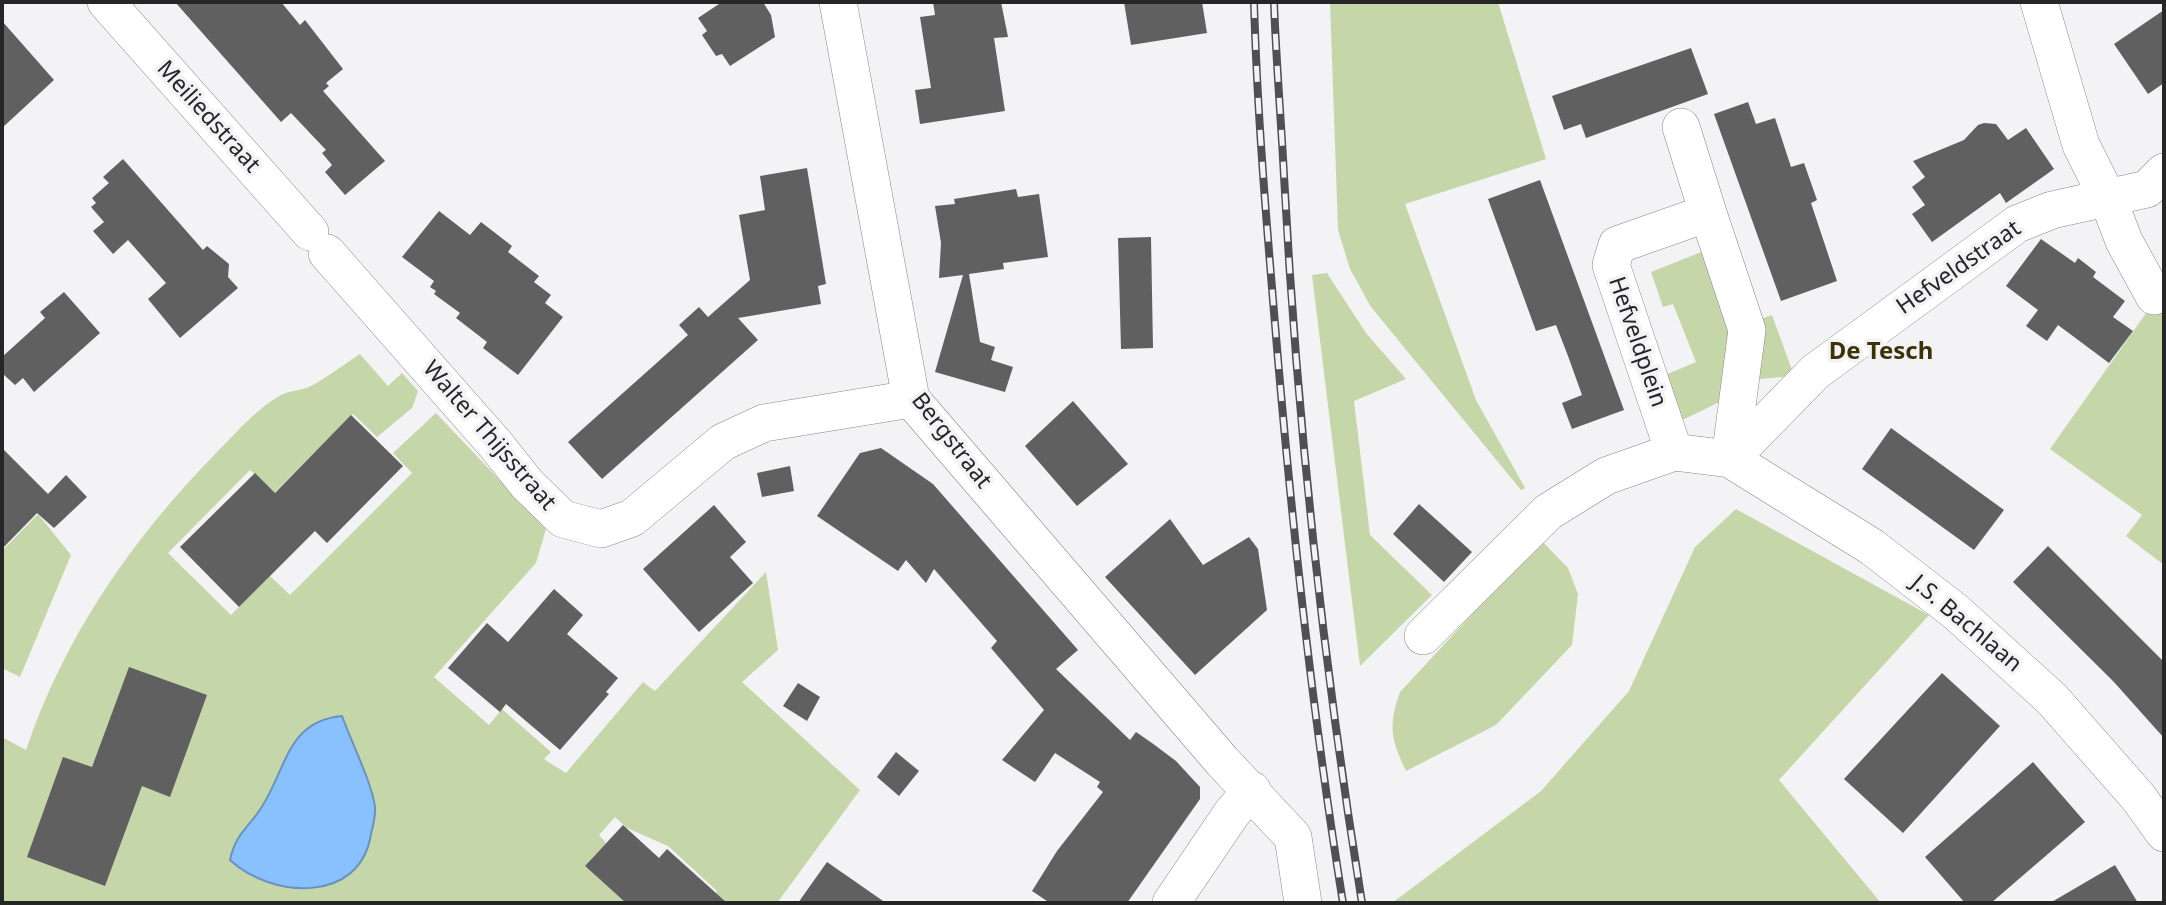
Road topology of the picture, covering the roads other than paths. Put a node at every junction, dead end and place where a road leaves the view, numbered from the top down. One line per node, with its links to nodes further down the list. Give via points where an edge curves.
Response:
1 (106, 2): 8 (street, Meiliedstraat)
2 (838, 2): 10 (street, Bergstraat)
3 (2039, 2): 6 (street, via 2081,145)
4 (1681, 127): 7 (street)
5 (2164, 172): 6 (street, Hefveldstraat, via 2147,189)
6 (2108, 200): 9 (street); 12 (street, Hefveldstraat, via 2052,210 2017,224 1815,372)
7 (1708, 213): 11 (street, Hefveldplein, via 1617,245 1611,265); 12 (street, via 1747,330)
8 (319, 242): 10 (street, Walter Thijsstraat, via 527,484 563,519 588,526 601,528 632,518 723,442 764,423)
9 (2154, 296)
10 (911, 399): 14 (street, Bergstraat, via 1222,761)
11 (1674, 452): 12 (street); 13 (street, via 1606,476 1548,512)
12 (1730, 459): 15 (street, J.S. Bachlaan, via 1872,547 1956,612 2052,699)
13 (1423, 636)
14 (1252, 790): 16 (street); 17 (street, via 1293,837)
15 (2164, 833)
16 (1171, 903)
17 (1303, 903)

